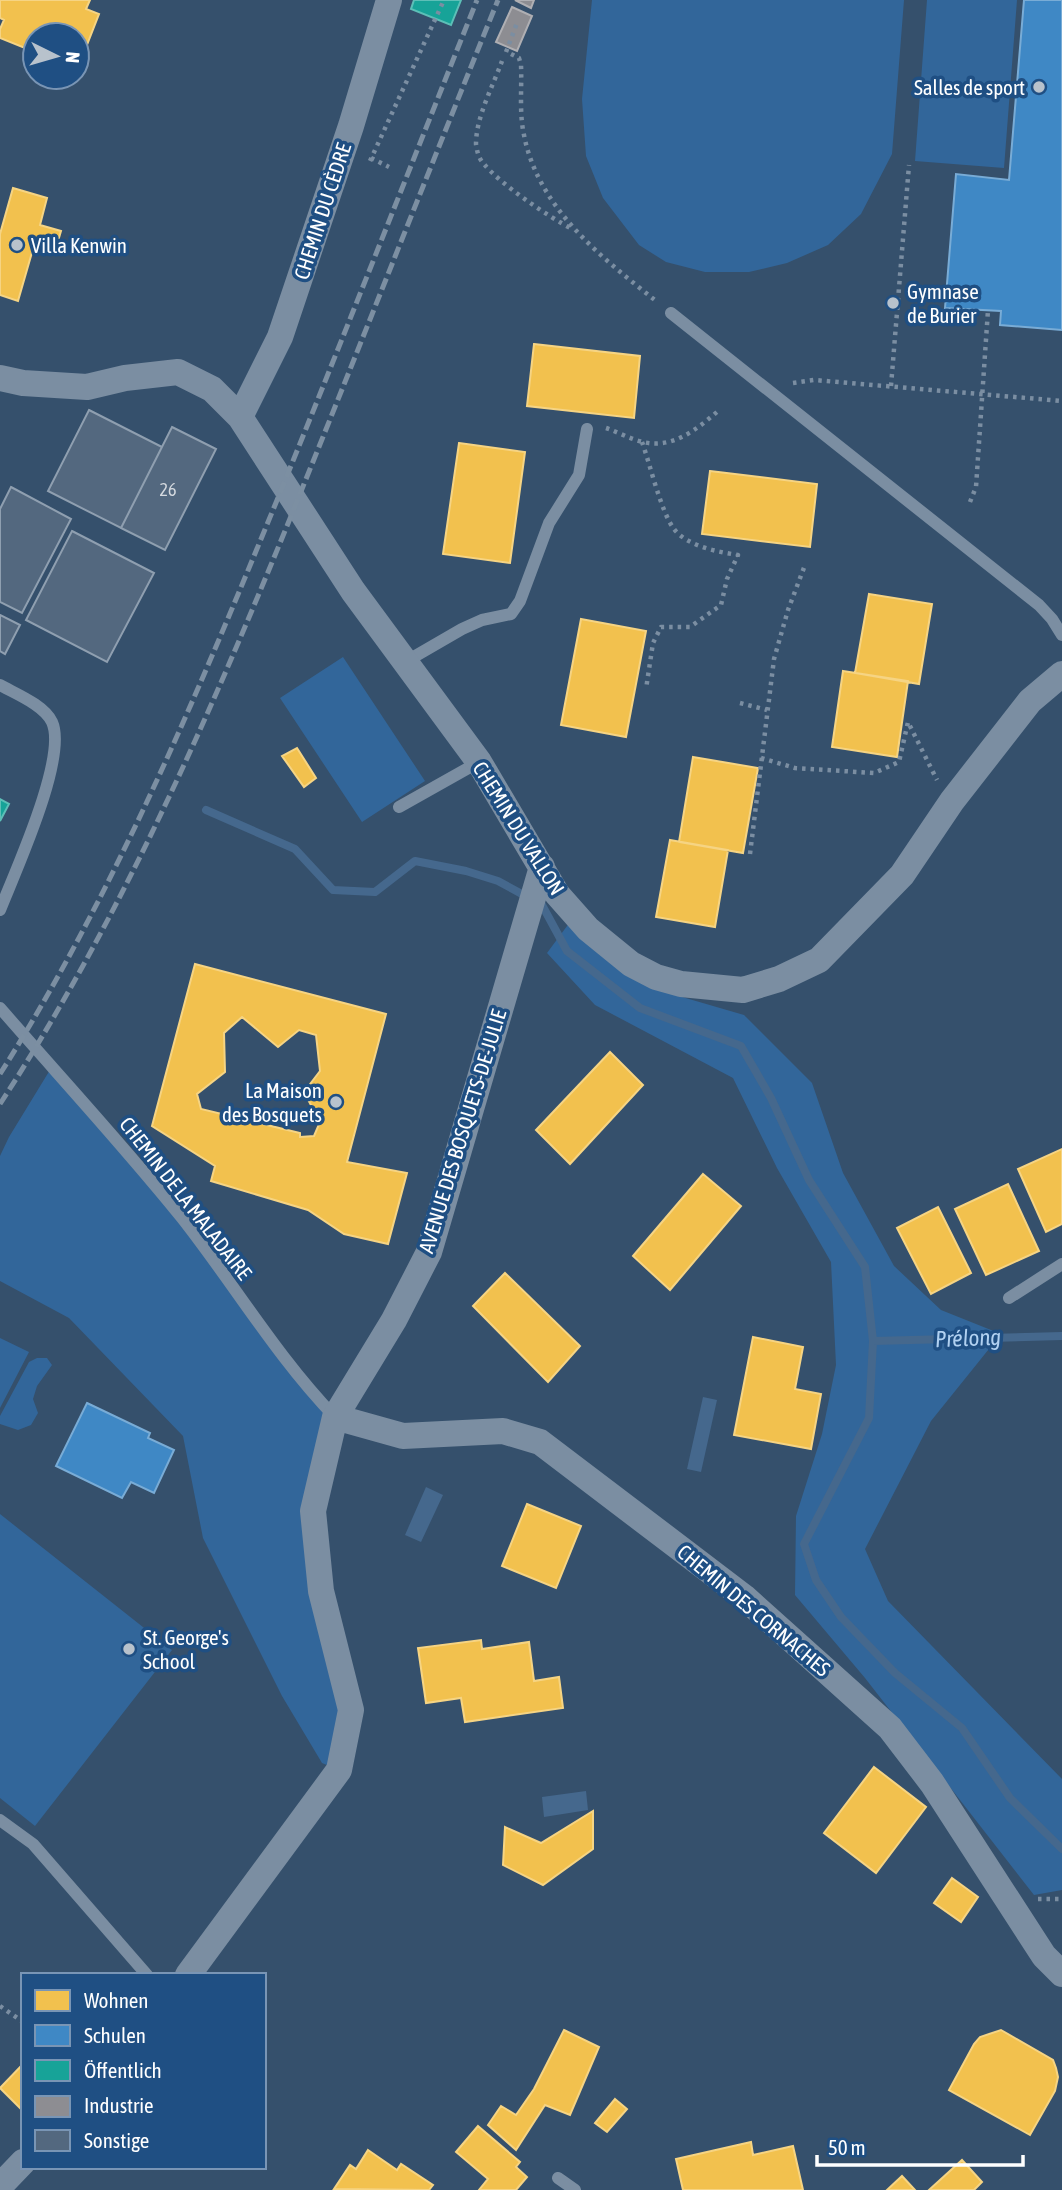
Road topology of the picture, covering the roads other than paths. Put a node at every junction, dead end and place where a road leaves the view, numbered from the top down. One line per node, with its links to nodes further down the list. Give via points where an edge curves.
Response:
1 (389, 0): 4 (street, CHEMIN DU CÈDRE, via 280,337)
2 (671, 313): 6 (lane, via 1039,604)
3 (0, 378): 4 (street, CHEMIN DU VALLON, via 87,387 178,372 212,389)
4 (240, 417): 7 (street, CHEMIN DU VALLON, via 353,592)
5 (587, 429): 7 (lane, via 579,475 549,523 511,614 462,629)
6 (1062, 635)
7 (405, 662): 10 (street, CHEMIN DU VALLON)
8 (1062, 674): 12 (street, CHEMIN DU VALLON, via 1030,701 952,801 902,875 819,960 779,979 743,990 656,977 631,964 587,929)
9 (0, 685): 13 (lane, via 45,712 56,737 49,781)
10 (479, 762): 11 (lane); 12 (street, CHEMIN DU VALLON)
11 (399, 807)
12 (538, 878): 17 (street, AVENUE DES BOSQUETS-DE-JULIE, via 429,1252)
13 (0, 910)
14 (0, 1008): 17 (lane, CHEMIN DE LA MALADAIRE, via 183,1219 302,1381)
15 (1062, 1264): 16 (lane)
16 (1009, 1298)
17 (335, 1417): 20 (street, AVENUE DES BOSQUETS-DE-JULIE, via 313,1511 321,1591 351,1710 339,1770); 21 (street, CHEMIN DES CORNACHES, via 403,1436 503,1431 540,1442 744,1597 890,1728 932,1783 1044,1956)
18 (0, 1820): 19 (lane, via 33,1844)
19 (145, 1973)
20 (189, 1973)
21 (1062, 1974)
22 (21, 2164): 24 (street)
23 (558, 2178): 25 (lane)
24 (0, 2186)
25 (575, 2190)

